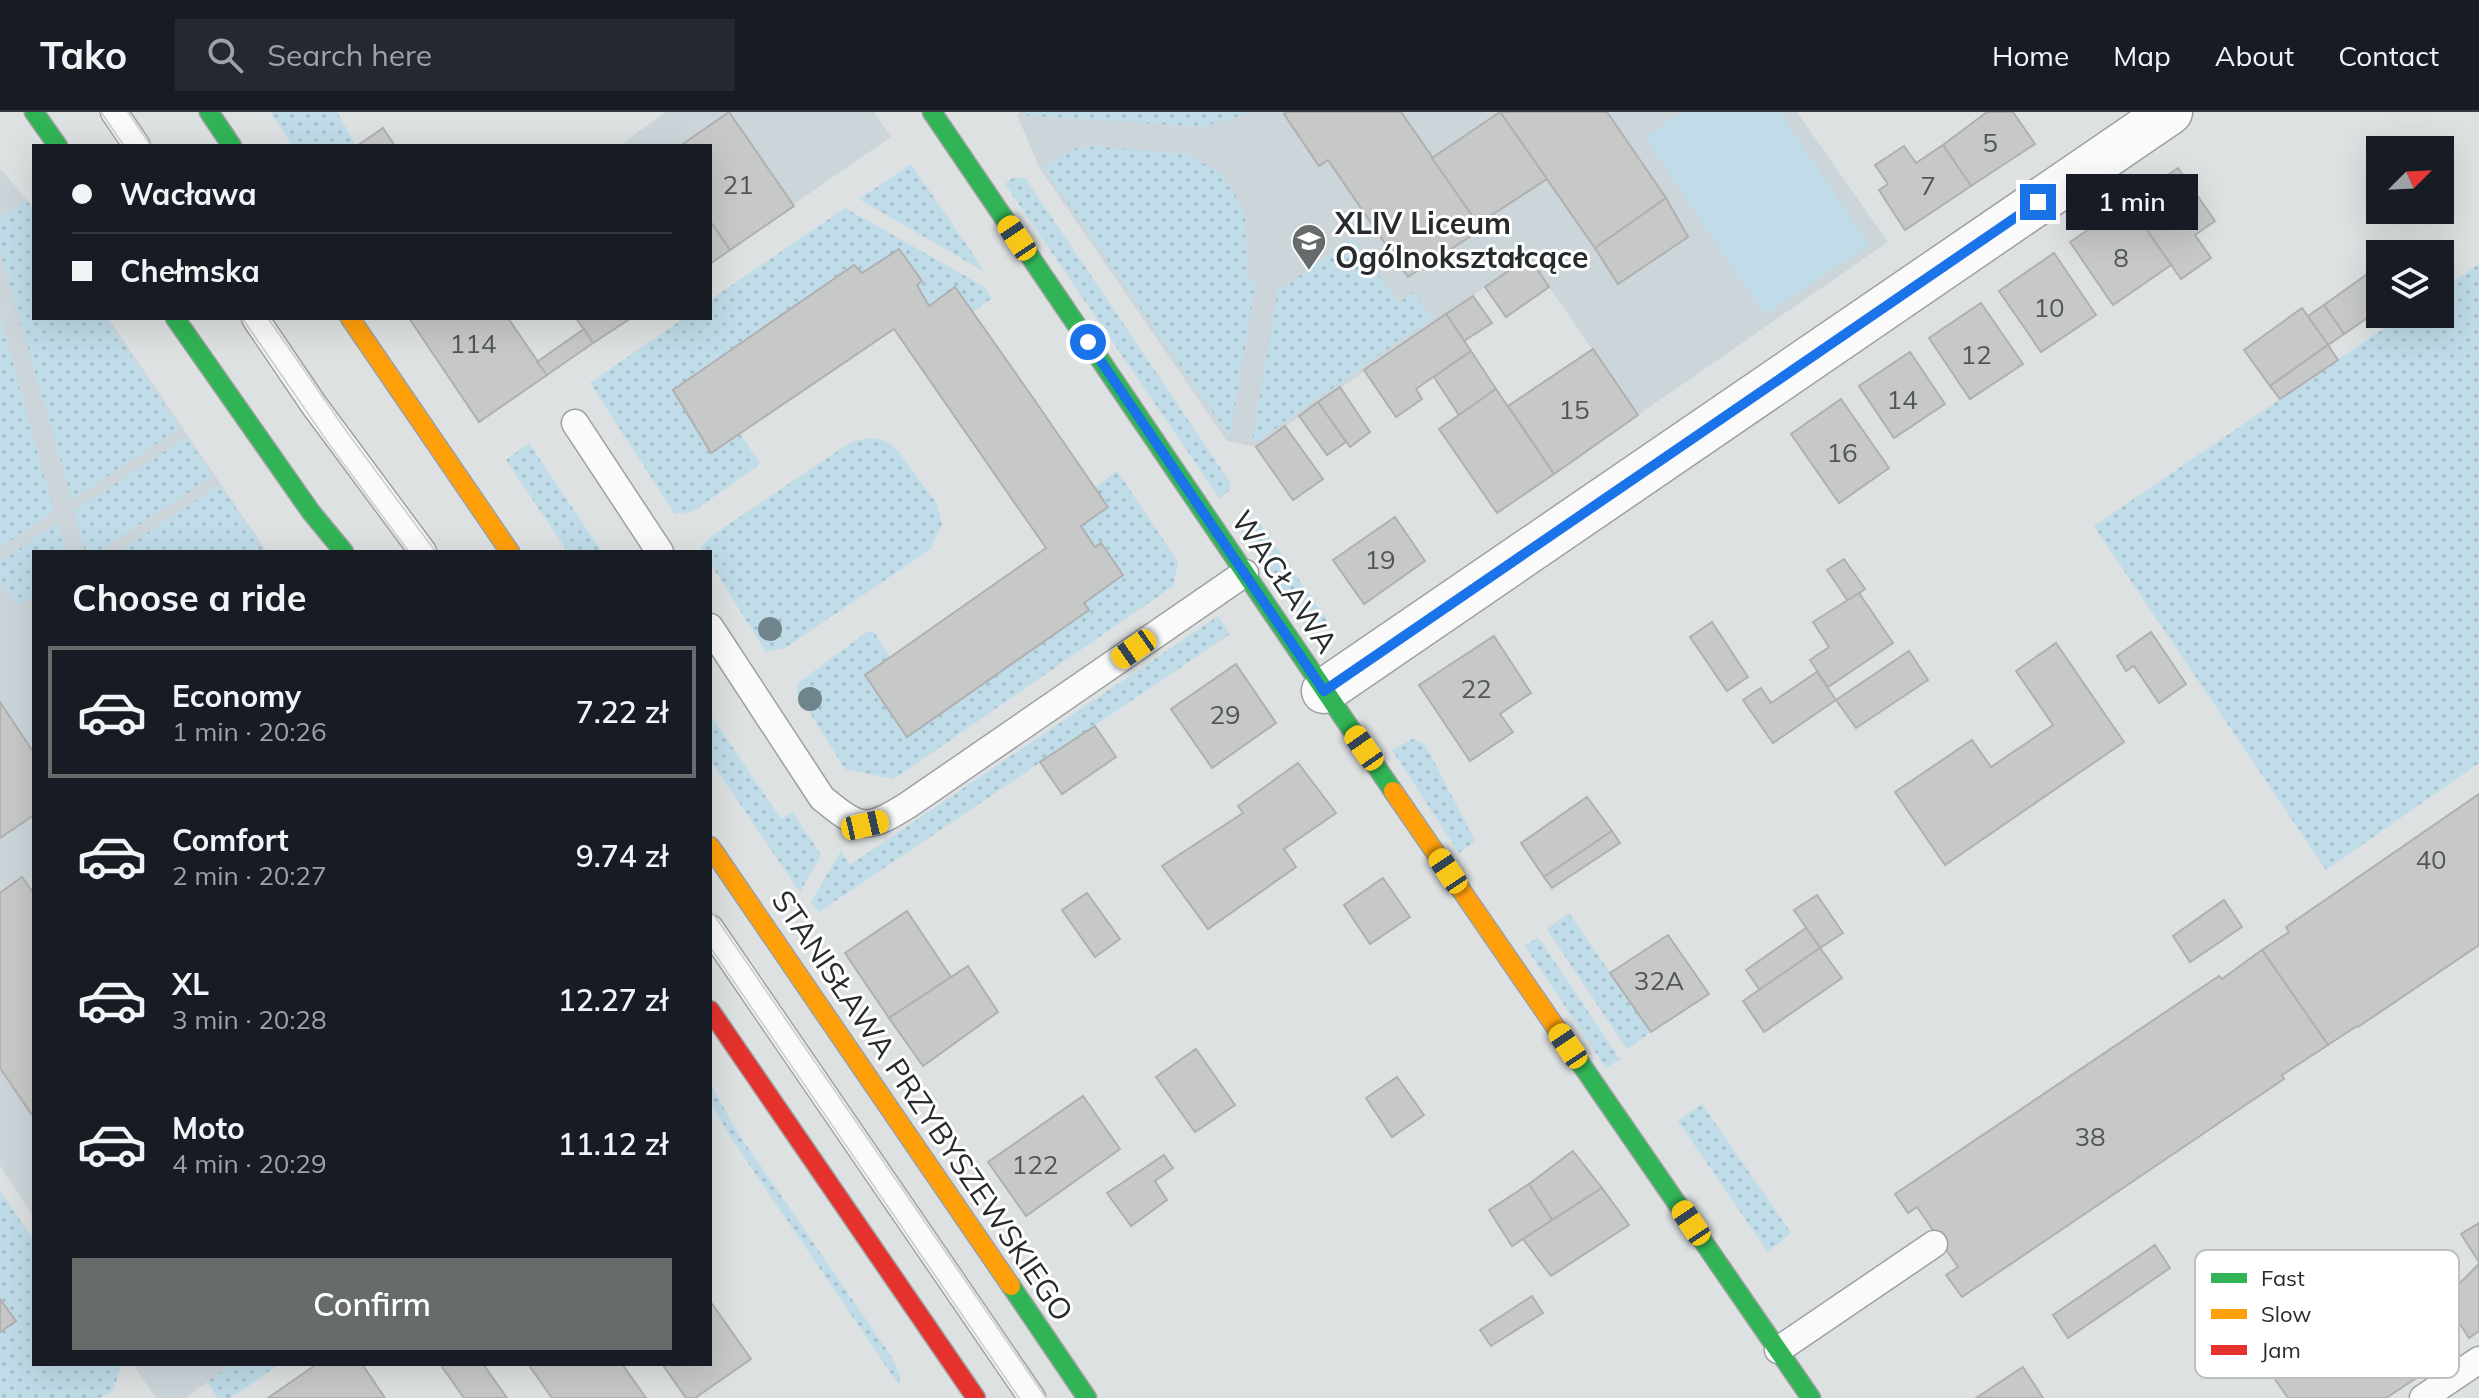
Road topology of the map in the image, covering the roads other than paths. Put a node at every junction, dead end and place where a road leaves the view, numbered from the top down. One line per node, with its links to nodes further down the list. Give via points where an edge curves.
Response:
1 (34, 112): 6 (main road)
2 (114, 112): 7 (lane)
3 (209, 112): 8 (main road)
4 (932, 112): 19 (main road, WACŁAWA)
5 (2170, 112): 21 (street)
6 (57, 144)
7 (136, 144)
8 (231, 144)
9 (176, 320): 14 (main road)
10 (256, 320): 15 (lane)
11 (351, 320): 13 (main road)
12 (575, 423): 18 (lane)
13 (456, 474): 16 (lane); 17 (main road)
14 (342, 550)
15 (422, 550)
16 (493, 550)
17 (509, 550)
18 (659, 550)
19 (1245, 573): 20 (lane, via 908,805 865,825 822,798); 21 (main road, WACŁAWA)
20 (712, 630)
21 (1324, 691): 26 (main road, WACŁAWA)
22 (712, 849): 32 (main road, STANISŁAWA PRZYBYSZEWSKIEGO)
23 (712, 931): 31 (lane)
24 (712, 1013): 30 (main road)
25 (1934, 1244): 26 (lane)
26 (1778, 1350): 33 (main road, WACŁAWA)
27 (2479, 1360): 28 (lane)
28 (2459, 1374)
29 (2452, 1378): 34 (lane)
30 (962, 1393)
31 (1032, 1398)
32 (1087, 1398)
33 (1811, 1398)
34 (2423, 1398)

